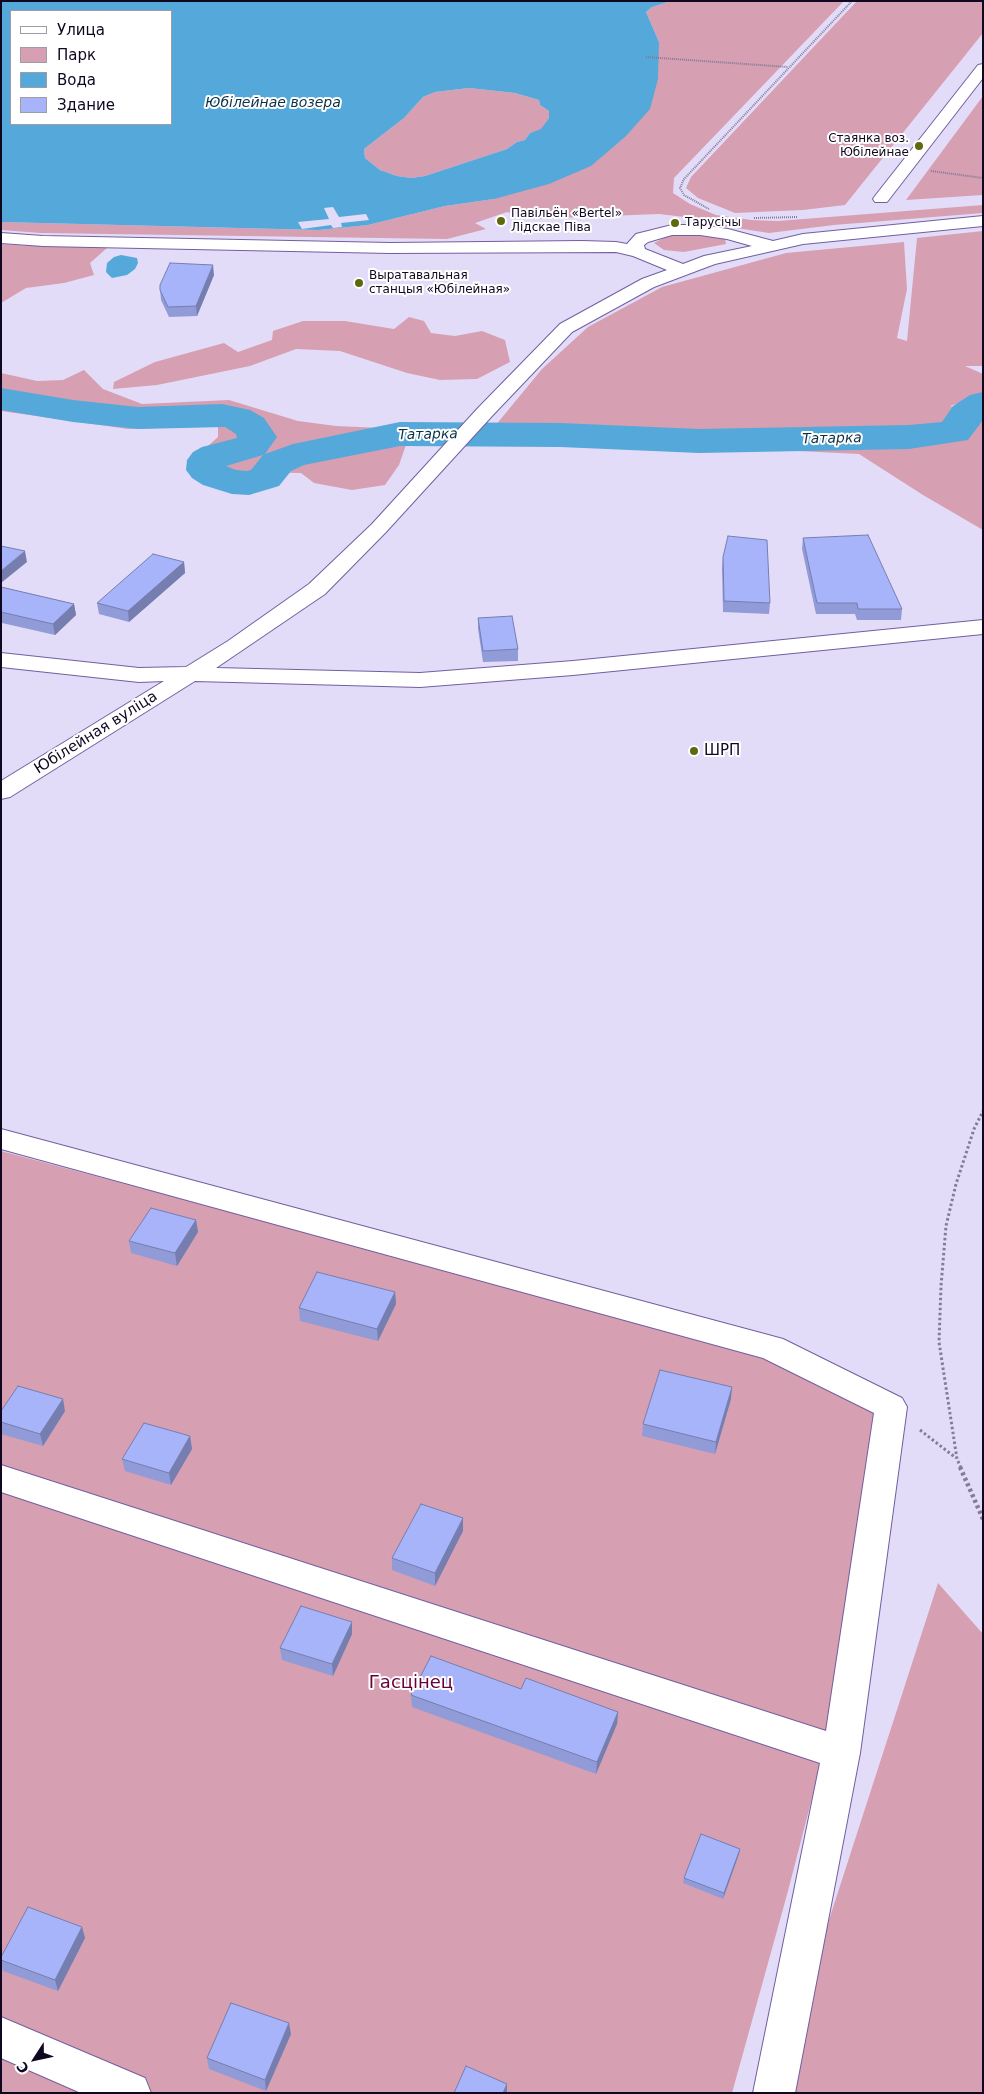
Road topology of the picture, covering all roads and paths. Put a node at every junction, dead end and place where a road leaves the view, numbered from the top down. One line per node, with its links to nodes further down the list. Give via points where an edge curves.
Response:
1 (852, 1): 3 (path)
2 (646, 57): 3 (path)
3 (789, 67): 8 (path, via 684,179 680,188 684,195)
4 (983, 68): 5 (street)
5 (906, 168): 6 (path); 7 (street)
6 (983, 178)
7 (882, 198)
8 (713, 210)
9 (746, 217): 10 (path)
10 (800, 217)
11 (983, 221): 13 (street, Юбілейная вуліца, via 849,233)
12 (1, 238): 14 (street, via 62,242)
13 (770, 246): 15 (street, via 728,234 672,230 642,238 635,244); 17 (street, Юбілейная вуліца)
14 (425, 248): 15 (street, via 582,246 616,247); 16 (street, via 426,252)
15 (638, 252): 17 (street)
16 (413, 262)
17 (680, 270): 20 (street, Юбілейная вуліца, via 631,291 566,328 379,528 317,589)
18 (983, 627): 20 (street, via 420,680)
19 (1, 660): 20 (street, via 139,675)
20 (190, 674): 21 (street, Юбілейная вуліца)
21 (1, 792)
22 (983, 1111): 25 (path, via 956,1184 946,1226 941,1286 939,1342)
23 (1, 1138): 24 (street, via 772,1348)
24 (891, 1407): 25 (path); 28 (street)
25 (957, 1459): 27 (path)
26 (1, 1478): 28 (street)
27 (983, 1519)
28 (841, 1753): 31 (street)
29 (1, 2037): 30 (street)
30 (130, 2093)
31 (774, 2093)

